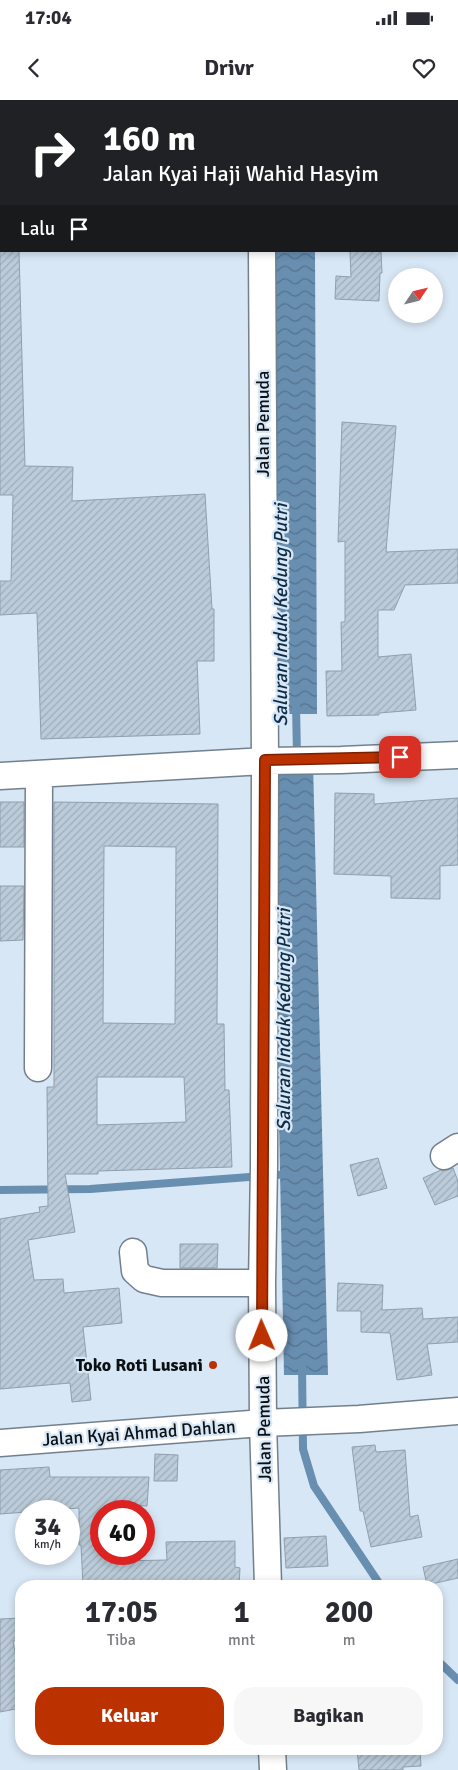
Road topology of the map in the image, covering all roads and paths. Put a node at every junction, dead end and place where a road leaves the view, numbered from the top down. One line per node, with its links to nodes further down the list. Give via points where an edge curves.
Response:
1 (312, 100): 2 (main road)
2 (340, 100)
3 (262, 252): 5 (street, Jalan Pemuda)
4 (458, 755): 5 (street)
5 (265, 760): 6 (street); 10 (street, Jalan Pemuda)
6 (39, 774): 7 (street); 8 (street)
7 (0, 776)
8 (38, 1068)
9 (133, 1252): 10 (street, via 135,1271 144,1279 162,1283)
10 (262, 1283): 12 (street, Jalan Pemuda)
11 (458, 1411): 12 (street, Jalan Kyai Ahmad Dahlan)
12 (263, 1423): 13 (street, Jalan Kyai Ahmad Dahlan); 14 (street, Jalan Pemuda)
13 (0, 1443)
14 (268, 1580)
15 (272, 1755): 16 (street)
16 (272, 1770)

